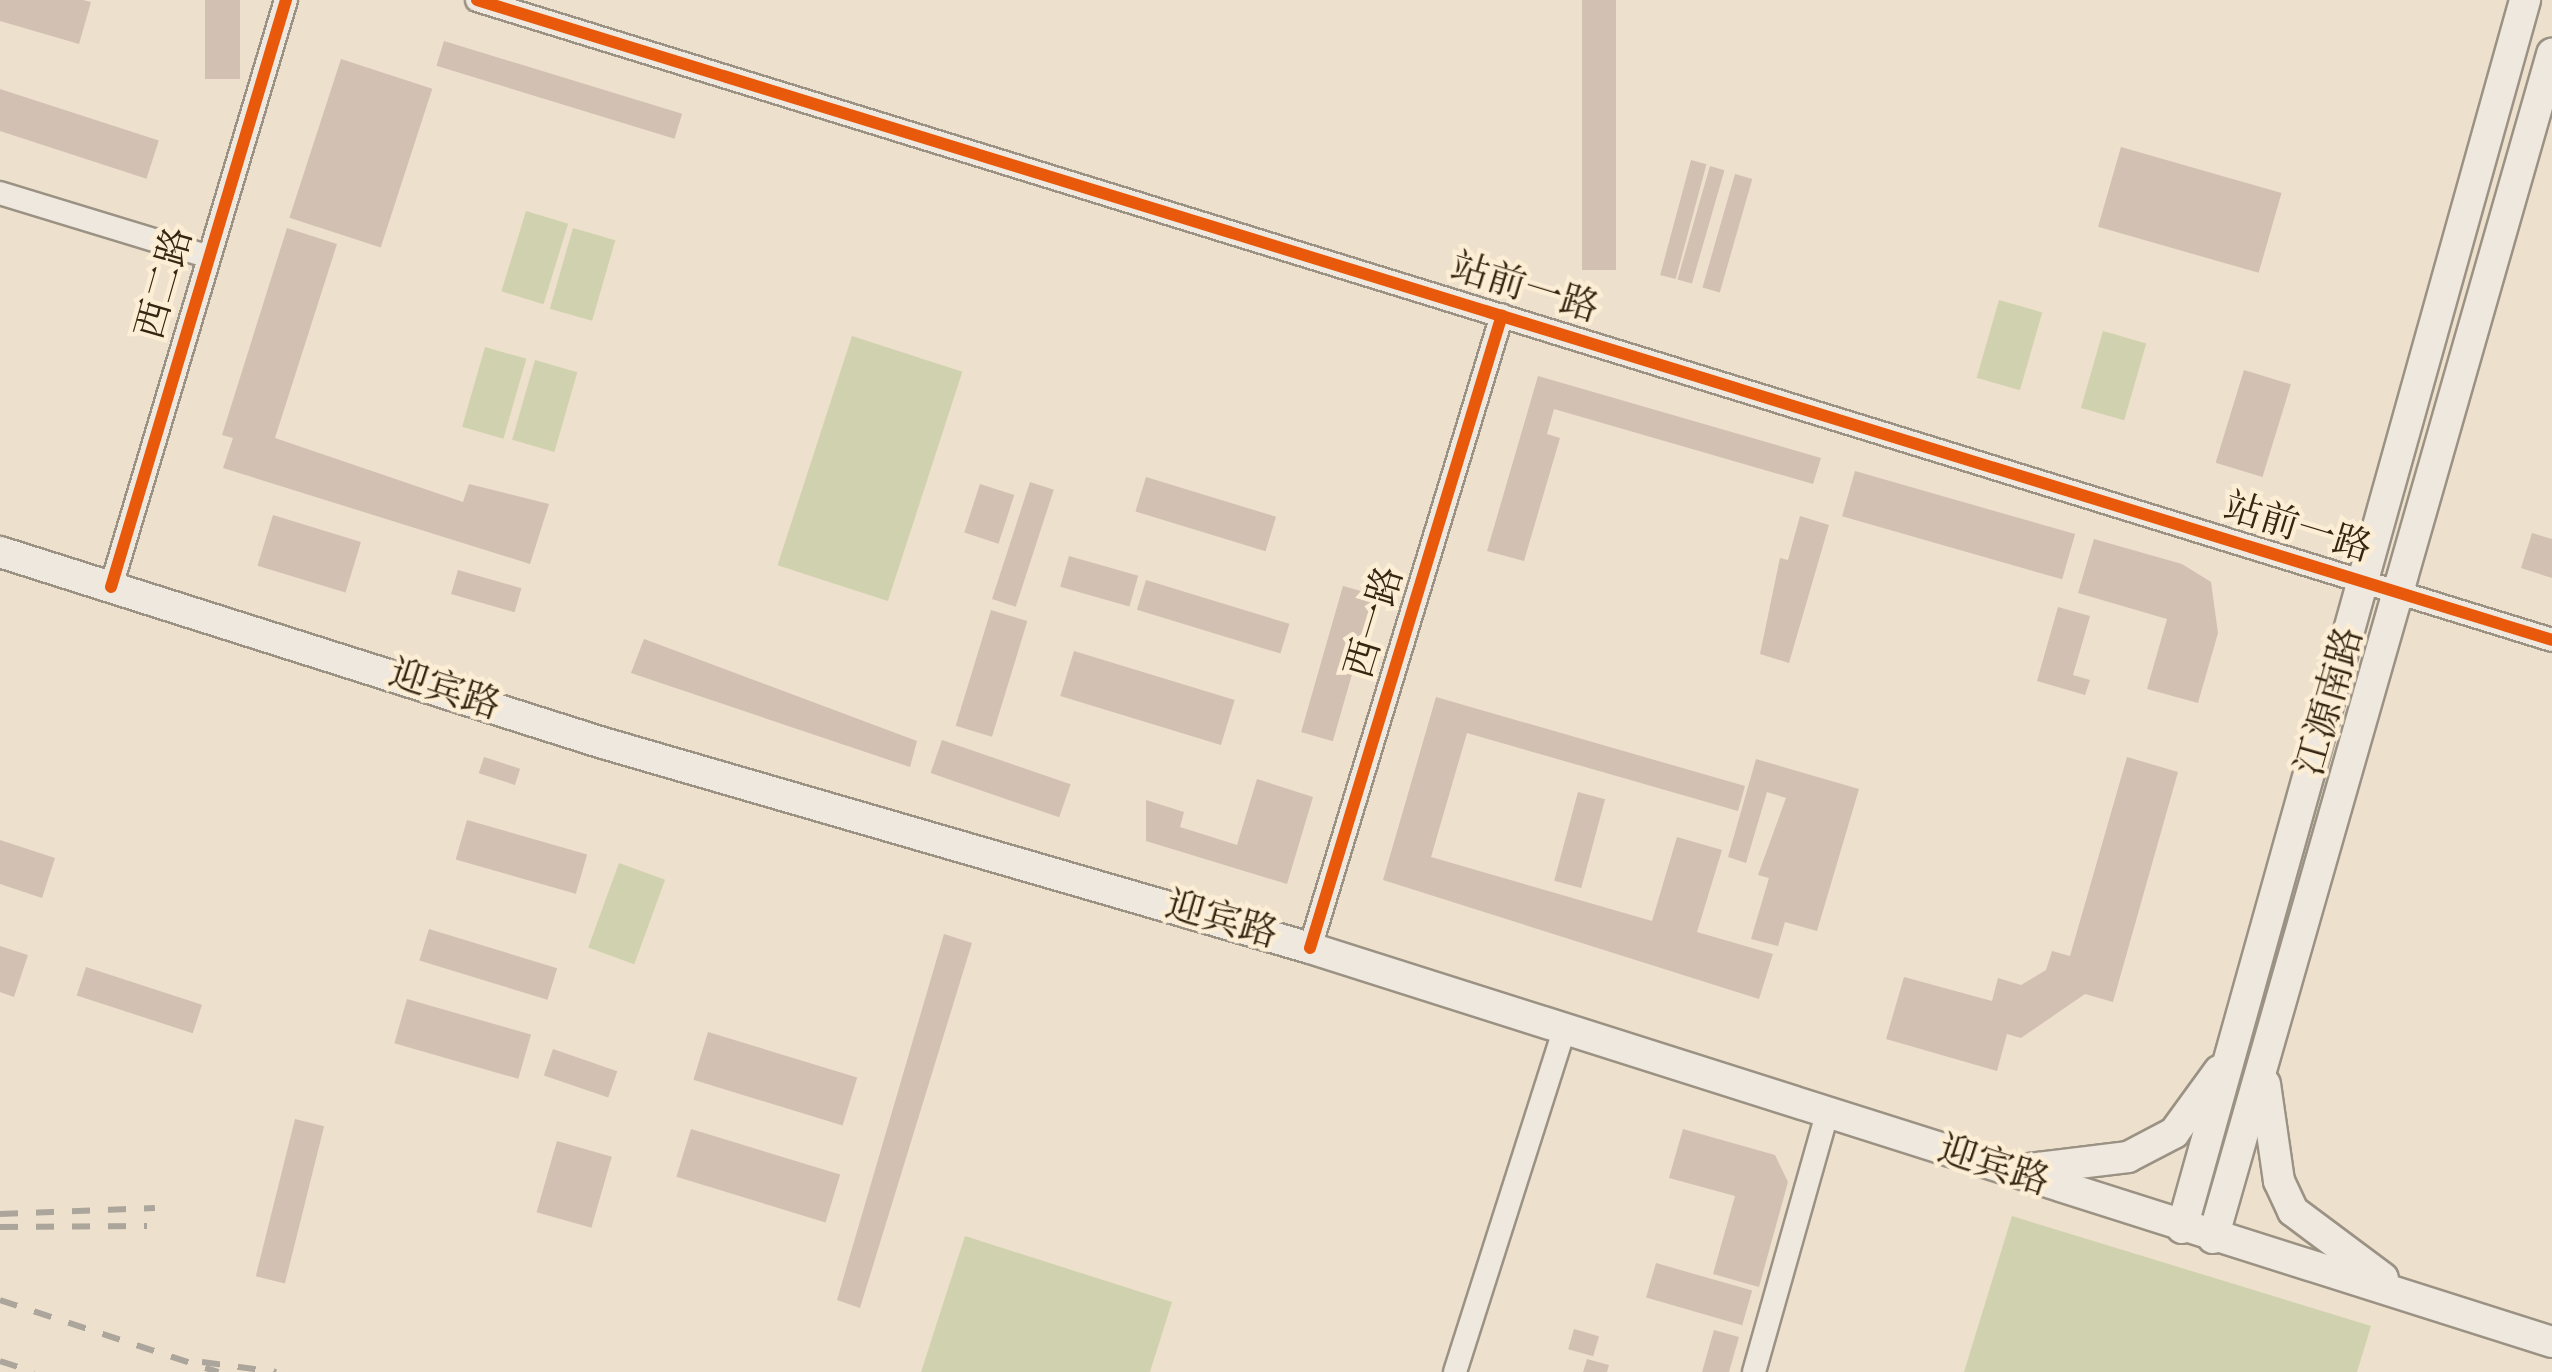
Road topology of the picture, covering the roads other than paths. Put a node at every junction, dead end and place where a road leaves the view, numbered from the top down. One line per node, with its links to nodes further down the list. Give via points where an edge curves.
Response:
1 (286, 0): 6 (street, 西二路)
2 (477, 0): 7 (street, 站前一路)
3 (2525, 0): 9 (main road, 江源南路)
4 (2552, 54): 11 (main road, 江源南路)
5 (0, 193): 6 (street)
6 (206, 256): 10 (street, 西二路)
7 (1502, 314): 9 (street, 站前一路); 13 (street, 西一路)
8 (0, 552): 10 (main road, 迎宾路)
9 (2366, 583): 11 (street, 站前一路); 15 (main road, 江源南路)
10 (111, 587): 13 (main road, 迎宾路, via 603,743)
11 (2403, 594): 12 (street, 站前一路); 16 (main road, 江源南路)
12 (2552, 640)
13 (1310, 948): 14 (main road, 迎宾路)
14 (1564, 1030): 17 (main road, 迎宾路); 23 (street)
15 (2232, 1052): 18 (main road, via 2174,1133 2128,1157 2060,1170); 19 (main road, 江源南路)
16 (2263, 1069): 20 (main road, 江源南路); 21 (main road, via 2279,1181 2294,1211 2323,1240)
17 (1827, 1114): 18 (main road, 迎宾路); 24 (street)
18 (1992, 1167): 19 (main road, 迎宾路)
19 (2182, 1228): 20 (main road, 迎宾路)
20 (2214, 1238): 21 (main road, 迎宾路)
21 (2430, 1304): 22 (main road, 迎宾路)
22 (2552, 1342)
23 (1455, 1372)
24 (1754, 1372)

